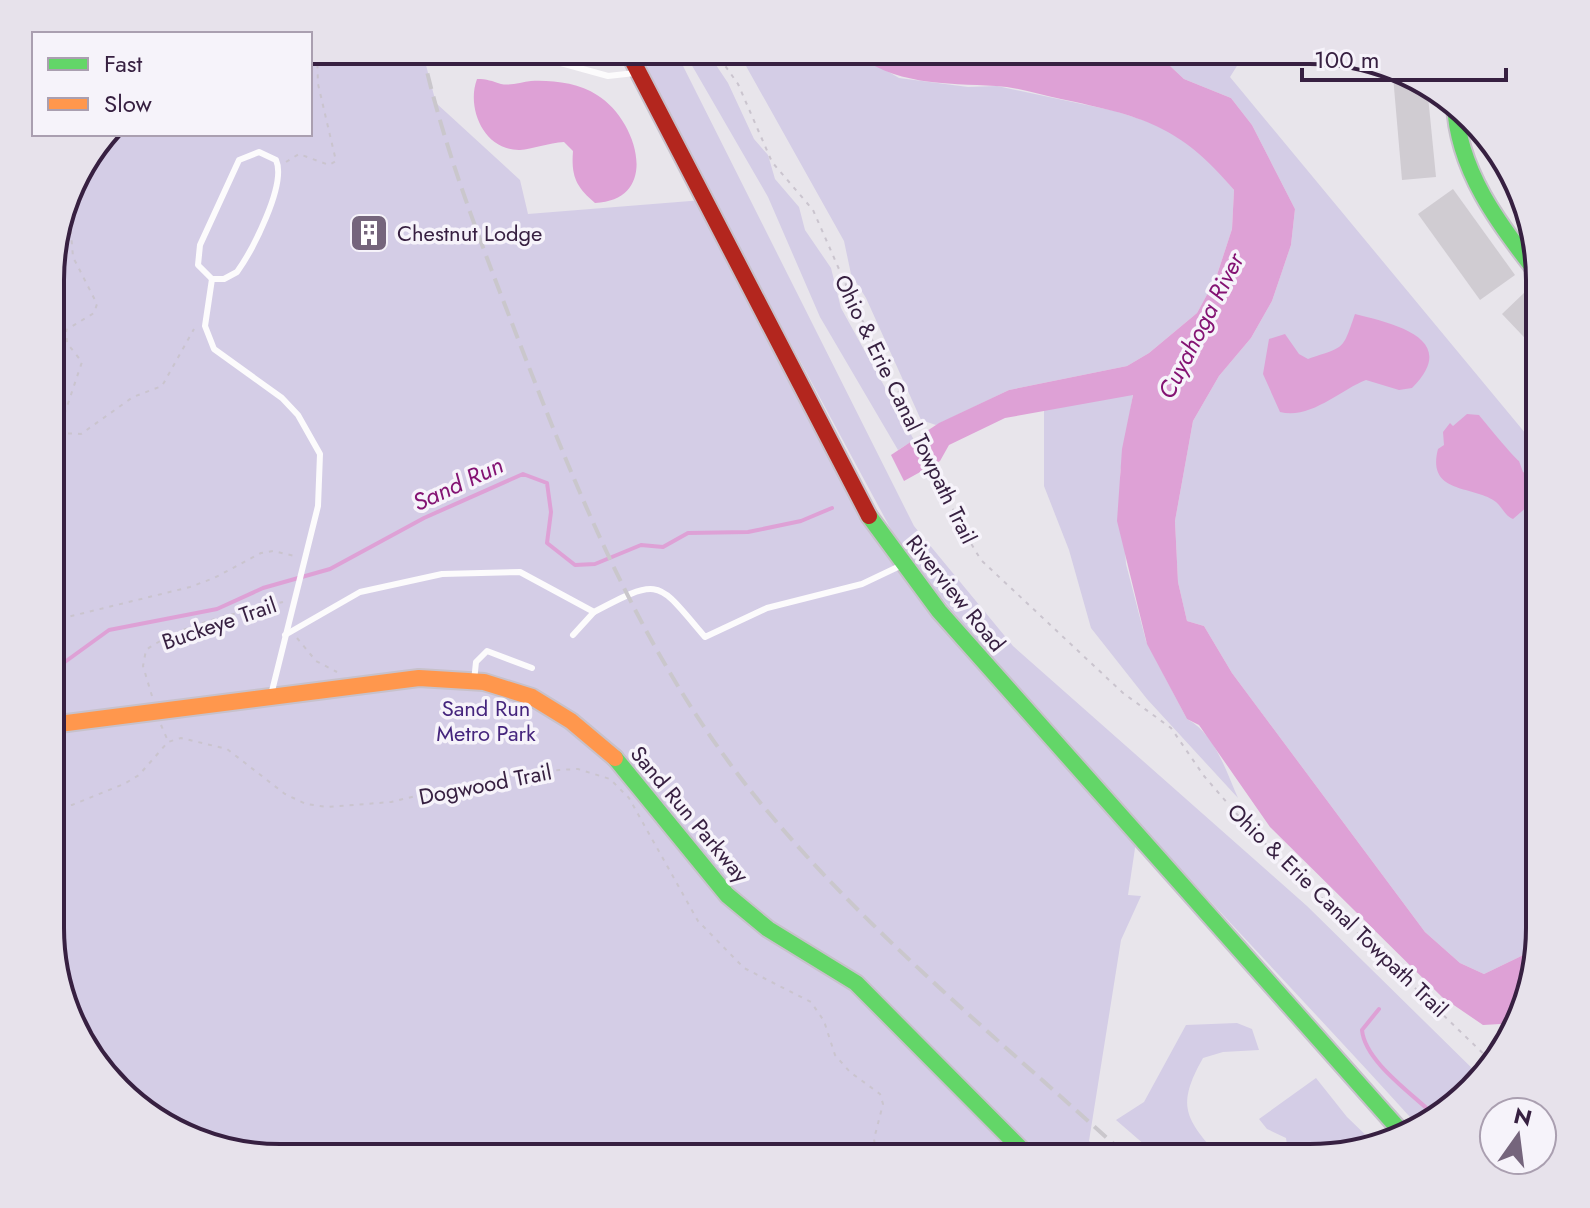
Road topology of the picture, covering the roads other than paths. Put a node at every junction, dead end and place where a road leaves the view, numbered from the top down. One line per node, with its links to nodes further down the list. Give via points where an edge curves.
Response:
1 (565, 64): 3 (lane, via 614,77)
2 (634, 64): 3 (street, Riverview Road)
3 (638, 73): 7 (street, Riverview Road, via 859,500)
4 (1453, 119): 5 (street, via 1464,162)
5 (1524, 252)
6 (212, 279): 6 (lane, via 198,265 197,254 239,160 259,152 276,160 280,169 276,191 242,265 231,276); 9 (lane, via 205,326 214,349 282,398 320,454 318,506)
7 (903, 565): 8 (lane, via 862,584 767,608 705,637 666,592 646,588); 15 (street, Riverview Road)
8 (594, 612): 9 (lane, via 520,572 442,574 360,592); 10 (lane)
9 (285, 635): 13 (lane)
10 (573, 635)
11 (532, 668): 12 (lane, via 487,651 476,662)
12 (474, 681): 13 (street, Sand Run Parkway, via 419,678); 16 (street, Sand Run Parkway, via 532,697 608,750 727,895 768,929 866,992)
13 (271, 695): 14 (street, Sand Run Parkway)
14 (64, 723)
15 (1396, 1126)
16 (1016, 1144)

